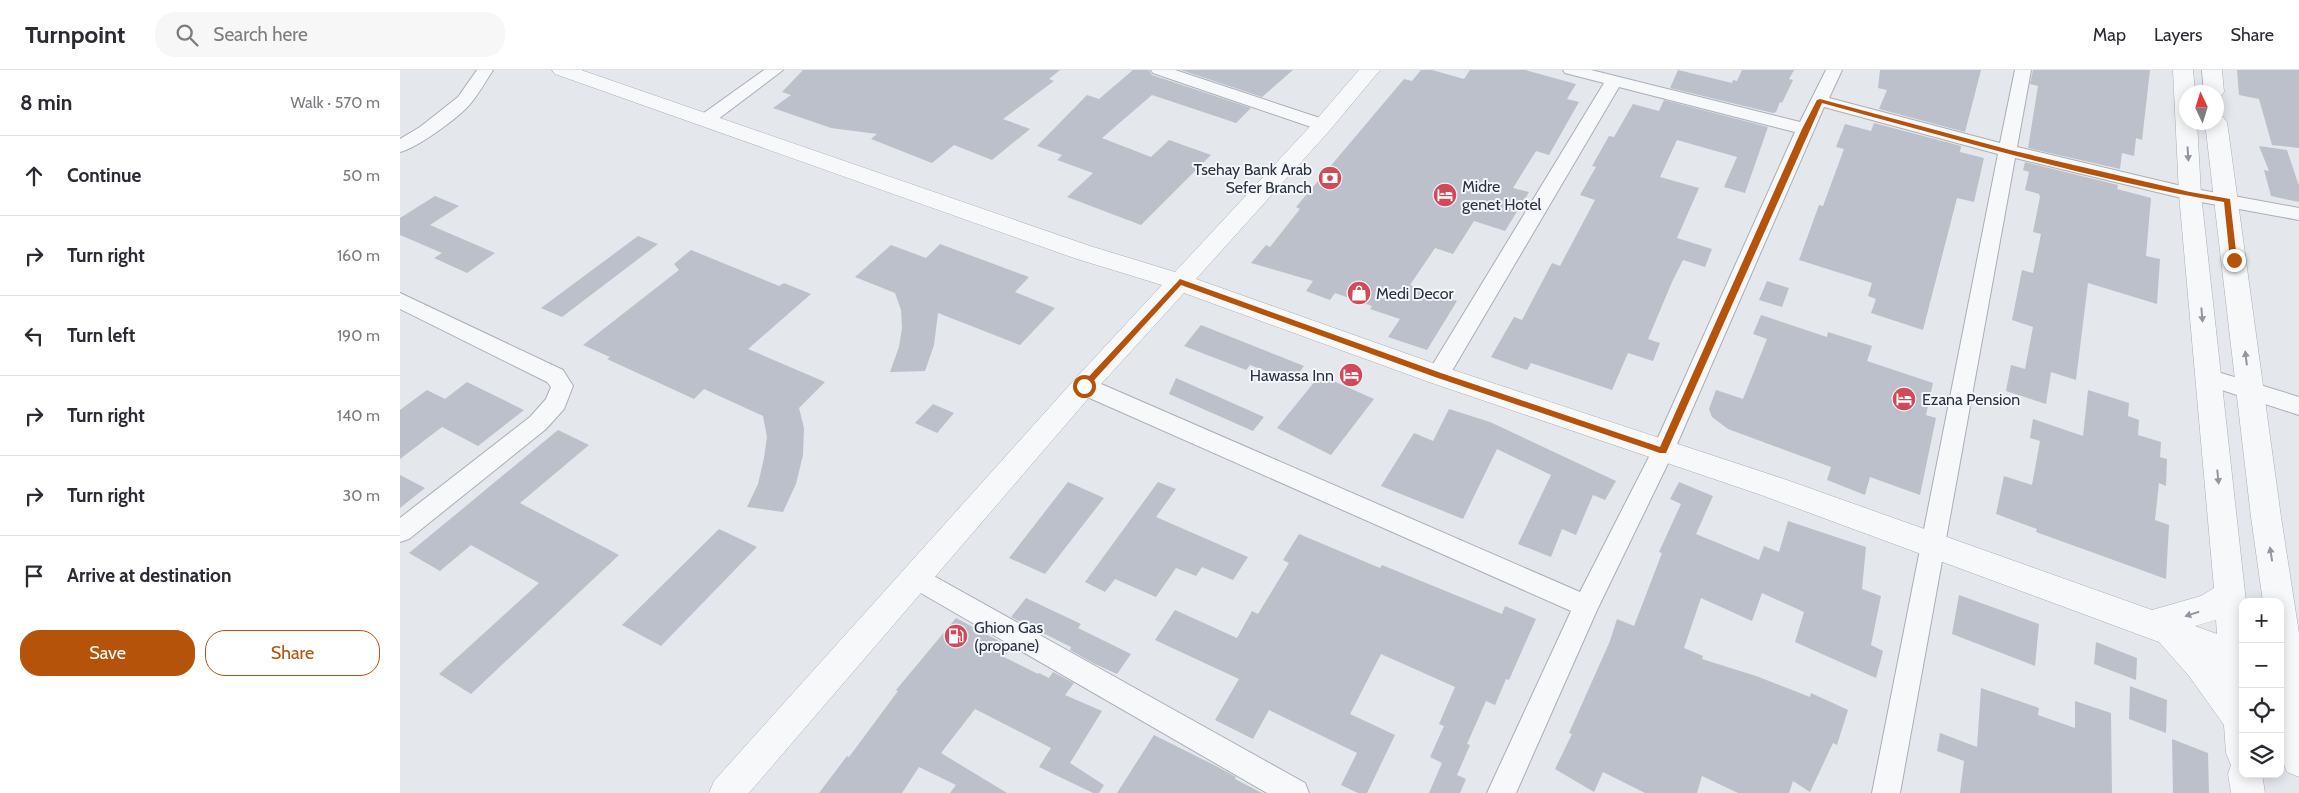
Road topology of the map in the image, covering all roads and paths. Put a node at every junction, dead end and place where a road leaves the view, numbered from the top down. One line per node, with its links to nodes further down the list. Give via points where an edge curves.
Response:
1 (485, 70): 18 (street, via 464,102)
2 (562, 70): 14 (street)
3 (775, 70): 14 (street)
4 (1159, 70): 15 (street)
5 (1370, 70): 15 (street)
6 (1572, 70): 11 (street)
7 (1834, 70): 13 (street)
8 (2023, 70): 19 (street)
9 (2183, 70): 20 (street, one-way to 20)
10 (2212, 70): 12 (street)
11 (1614, 81): 16 (street); 25 (street)
12 (2213, 85)
13 (1820, 100): 16 (street); 19 (street)
14 (706, 119): 23 (street, via 1082,252)
15 (1323, 125): 23 (street)
16 (1805, 129): 30 (street)
17 (2217, 130): 21 (street)
18 (400, 147)
19 (2009, 151): 20 (street); 32 (street)
20 (2190, 194): 21 (street); 26 (street, one-way to 26)
21 (2227, 200): 22 (street); 28 (street, one-way to 21)
22 (2299, 214)
23 (1180, 282): 25 (street); 27 (street)
24 (400, 300): 31 (street, via 555,376 562,386 556,403 538,423)
25 (1438, 375): 30 (street)
26 (2208, 377): 28 (street); 34 (street, one-way to 34)
27 (1084, 386): 33 (street); 36 (street)
28 (2250, 390): 29 (street); 35 (street, one-way to 28)
29 (2299, 406)
30 (1663, 451): 32 (street, via 1774,487); 36 (street)
31 (400, 532)
32 (1931, 545): 38 (street); 51 (street)
33 (916, 578): 48 (street); 49 (street)
34 (2230, 594): 38 (street, one-way to 38, via 2210,608); 41 (street)
35 (2278, 598)
36 (1586, 606): 50 (street)
37 (2284, 615): 40 (street)
38 (2160, 628): 41 (street); 43 (street, via 2200,665)
39 (2284, 637): 42 (street)
40 (2299, 639)
41 (2239, 657): 43 (street)
42 (2289, 674): 45 (street)
43 (2238, 717): 44 (street)
44 (2240, 733)
45 (2299, 755): 46 (street)
46 (2299, 760)
47 (2246, 778): 52 (street)
48 (726, 793)
49 (1295, 793)
50 (1501, 793)
51 (1886, 793)
52 (2248, 793)

